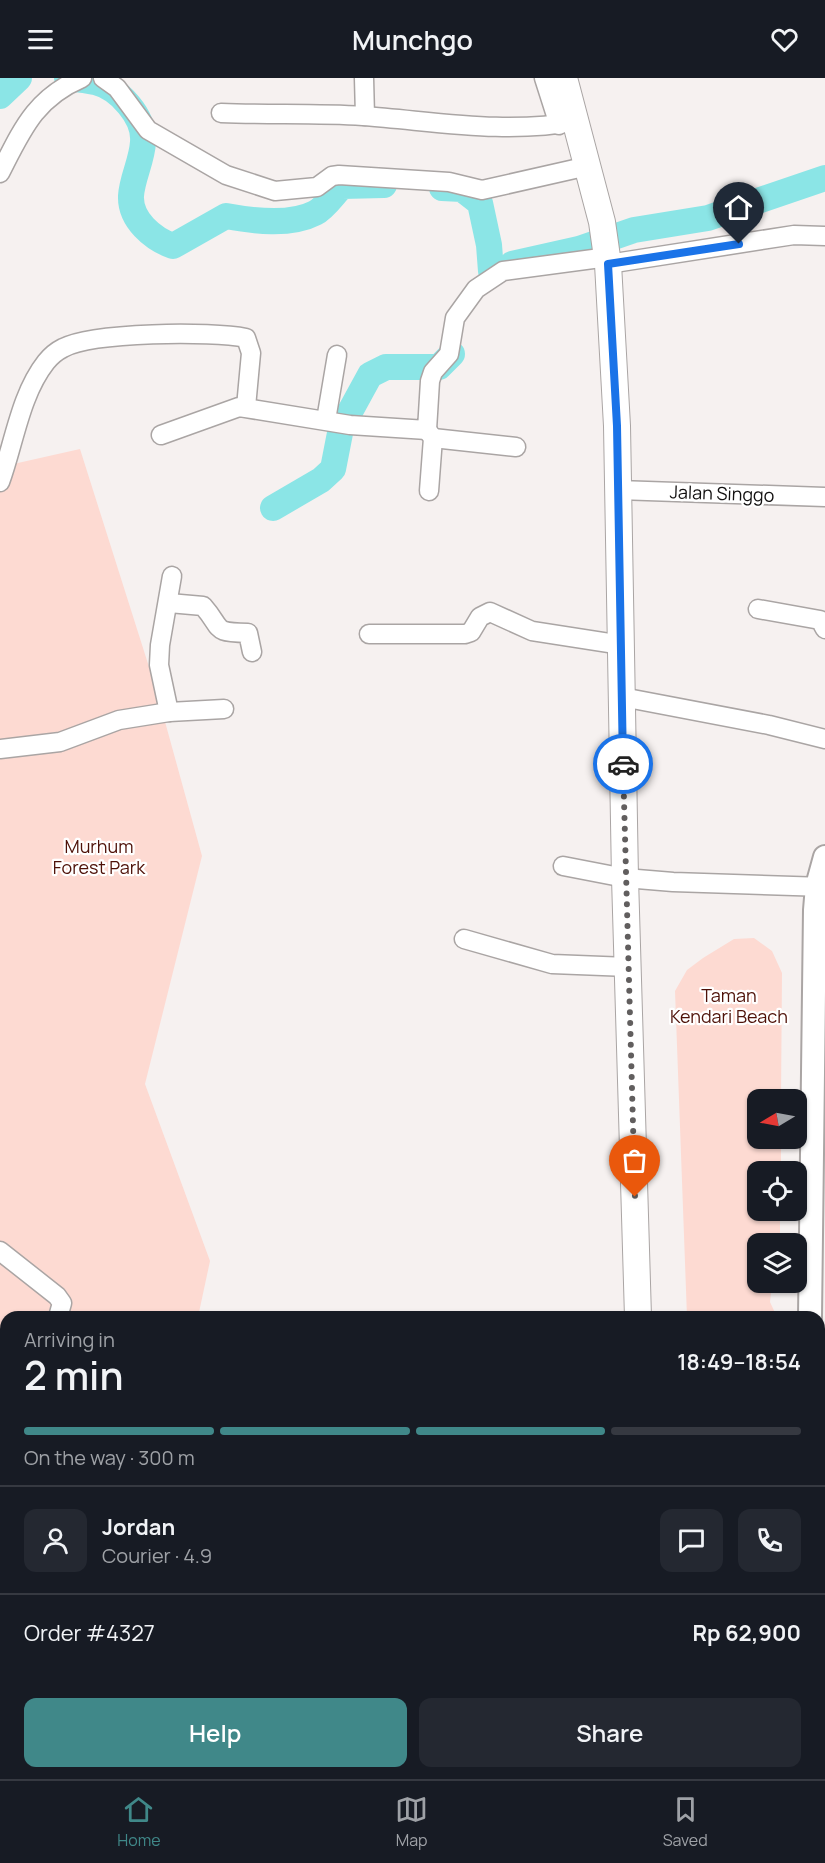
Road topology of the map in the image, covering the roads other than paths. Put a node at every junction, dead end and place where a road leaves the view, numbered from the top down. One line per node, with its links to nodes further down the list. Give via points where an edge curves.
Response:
1 (103, 78): 9 (street, via 117,88 148,130 226,175 275,191 317,187 339,175 449,182 482,190)
2 (364, 78): 7 (street)
3 (544, 78): 8 (street)
4 (564, 78): 8 (highway)
5 (77, 80): 10 (street, via 49,97 32,115)
6 (221, 113): 7 (street)
7 (365, 116): 8 (street, via 535,128)
8 (568, 123): 9 (highway)
9 (588, 166): 12 (highway)
10 (0, 173)
11 (825, 236): 12 (street, via 794,235)
12 (607, 257): 16 (street, via 503,271 476,289 455,318 449,354 430,381); 20 (highway)
13 (337, 355): 15 (street)
14 (246, 407): 15 (street); 17 (street, via 226,410); 19 (street, via 250,353 246,338 163,334 74,344 55,354 40,371 28,395)
15 (339, 423): 16 (street)
16 (430, 434): 18 (street); 21 (street)
17 (161, 435)
18 (516, 447)
19 (0, 482)
20 (618, 490): 22 (street, Jalan Singgo); 28 (highway)
21 (429, 491)
22 (825, 497)
23 (172, 576): 24 (street)
24 (169, 603): 29 (street, via 202,606 218,629 249,634); 32 (street, via 159,665)
25 (758, 609): 26 (street, via 820,620)
26 (825, 629)
27 (369, 634): 28 (street, via 465,634 490,612 532,631)
28 (622, 645): 30 (highway)
29 (252, 652)
30 (622, 697): 33 (street); 37 (highway)
31 (224, 709): 32 (street)
32 (169, 712): 34 (street, via 119,720 60,742)
33 (825, 739)
34 (0, 748)
35 (825, 857): 38 (main road)
36 (563, 866): 37 (street)
37 (625, 878): 38 (street); 40 (highway)
38 (821, 887): 41 (main road)
39 (464, 939): 40 (street, via 552,964)
40 (628, 967): 44 (highway)
41 (818, 1237): 45 (main road)
42 (0, 1251): 43 (street, via 57,1296 62,1303)
43 (60, 1311)
44 (638, 1311)
45 (811, 1311)

